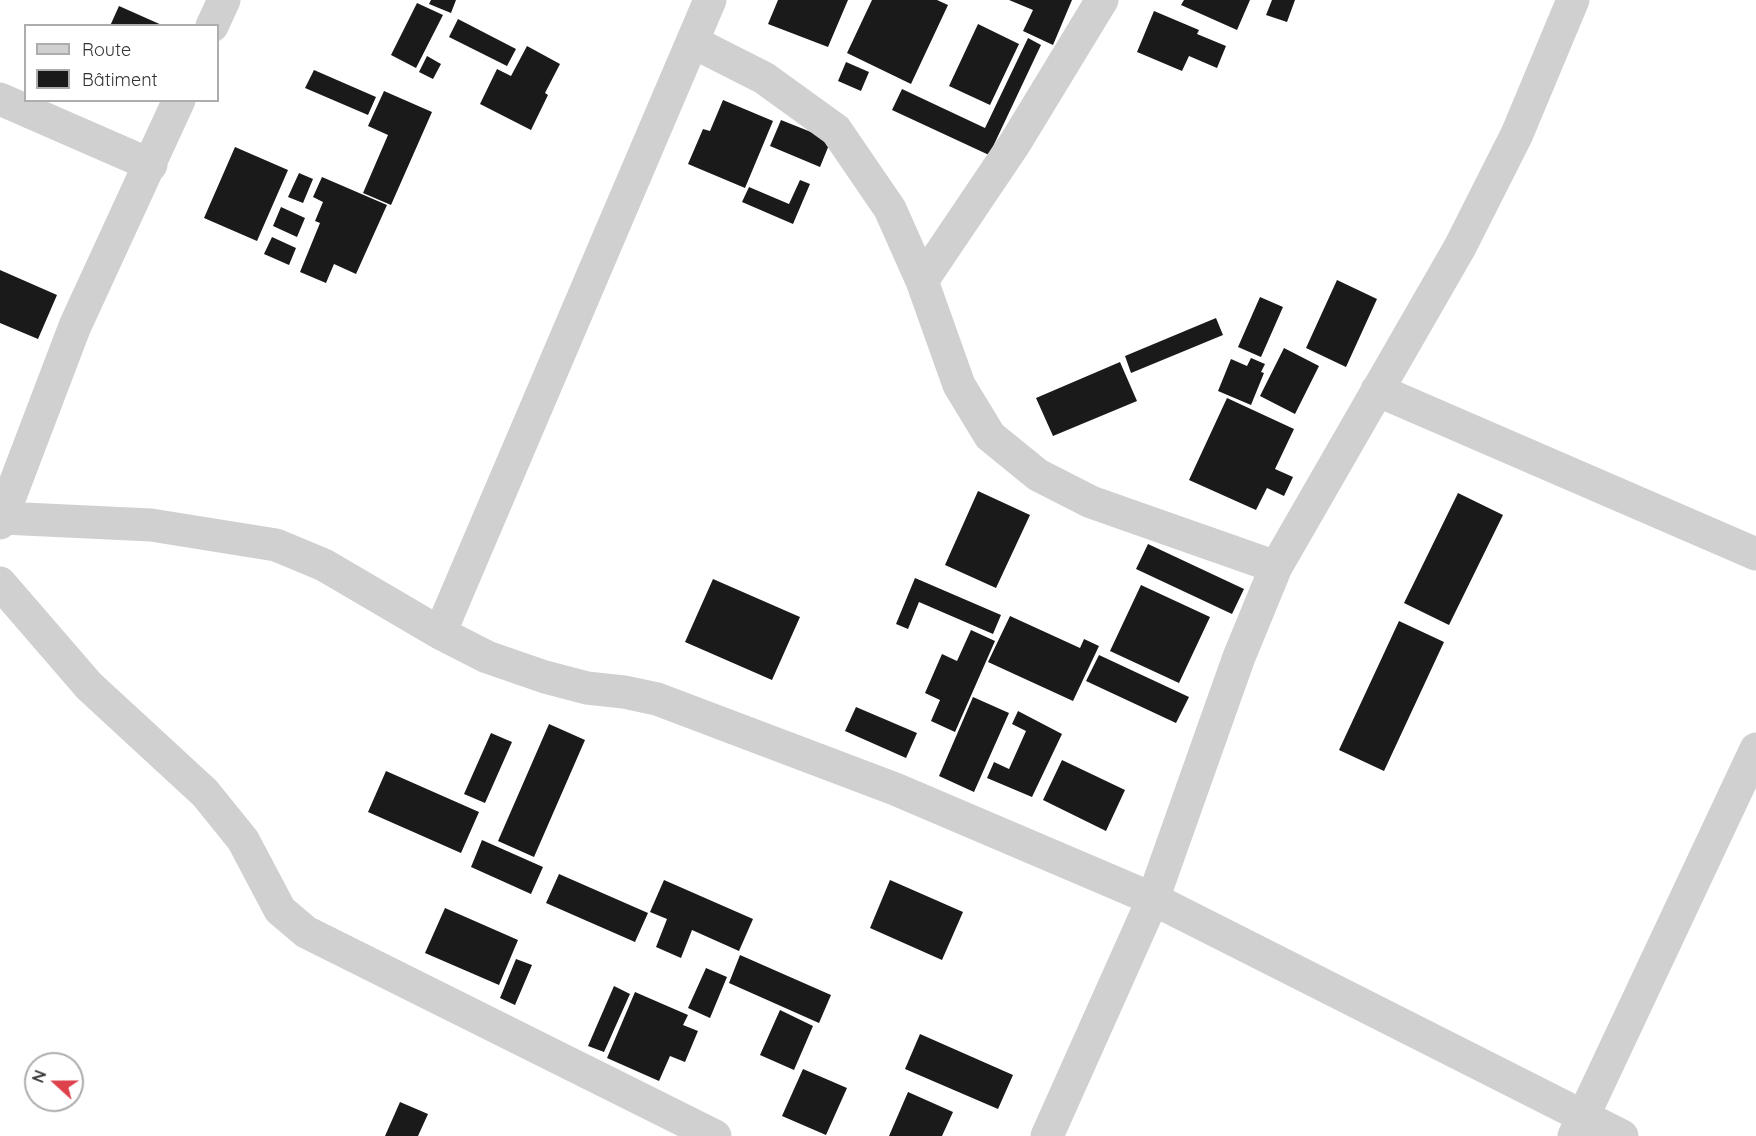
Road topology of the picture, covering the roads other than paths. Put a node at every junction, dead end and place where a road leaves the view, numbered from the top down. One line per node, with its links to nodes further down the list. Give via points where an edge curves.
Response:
1 (224, 0): 5 (street)
2 (1102, 0): 10 (street, via 1015,143)
3 (1573, 0): 11 (street, via 1512,144 1460,247)
4 (708, 2): 6 (street)
5 (213, 24)
6 (693, 42): 10 (street, via 764,78 836,130 890,209); 16 (street)
7 (0, 99): 9 (street)
8 (178, 102): 9 (street)
9 (150, 165): 12 (street, via 75,326)
10 (922, 281): 14 (street, via 959,385 990,436 1038,475 1091,502)
11 (1377, 390): 13 (street); 14 (street)
12 (2, 520): 16 (street, via 151,525 276,545 324,565)
13 (1756, 554)
14 (1276, 567): 19 (street, via 1239,657)
15 (0, 583): 21 (street, via 89,686 205,794 243,840 280,910 306,932)
16 (440, 633): 19 (street, via 487,657 545,677 657,699 895,789)
17 (1756, 749): 18 (street)
18 (1750, 782): 20 (street)
19 (1153, 899): 20 (street); 22 (street)
20 (1579, 1127): 23 (street)
21 (715, 1136)
22 (1047, 1136)
23 (1622, 1136)

